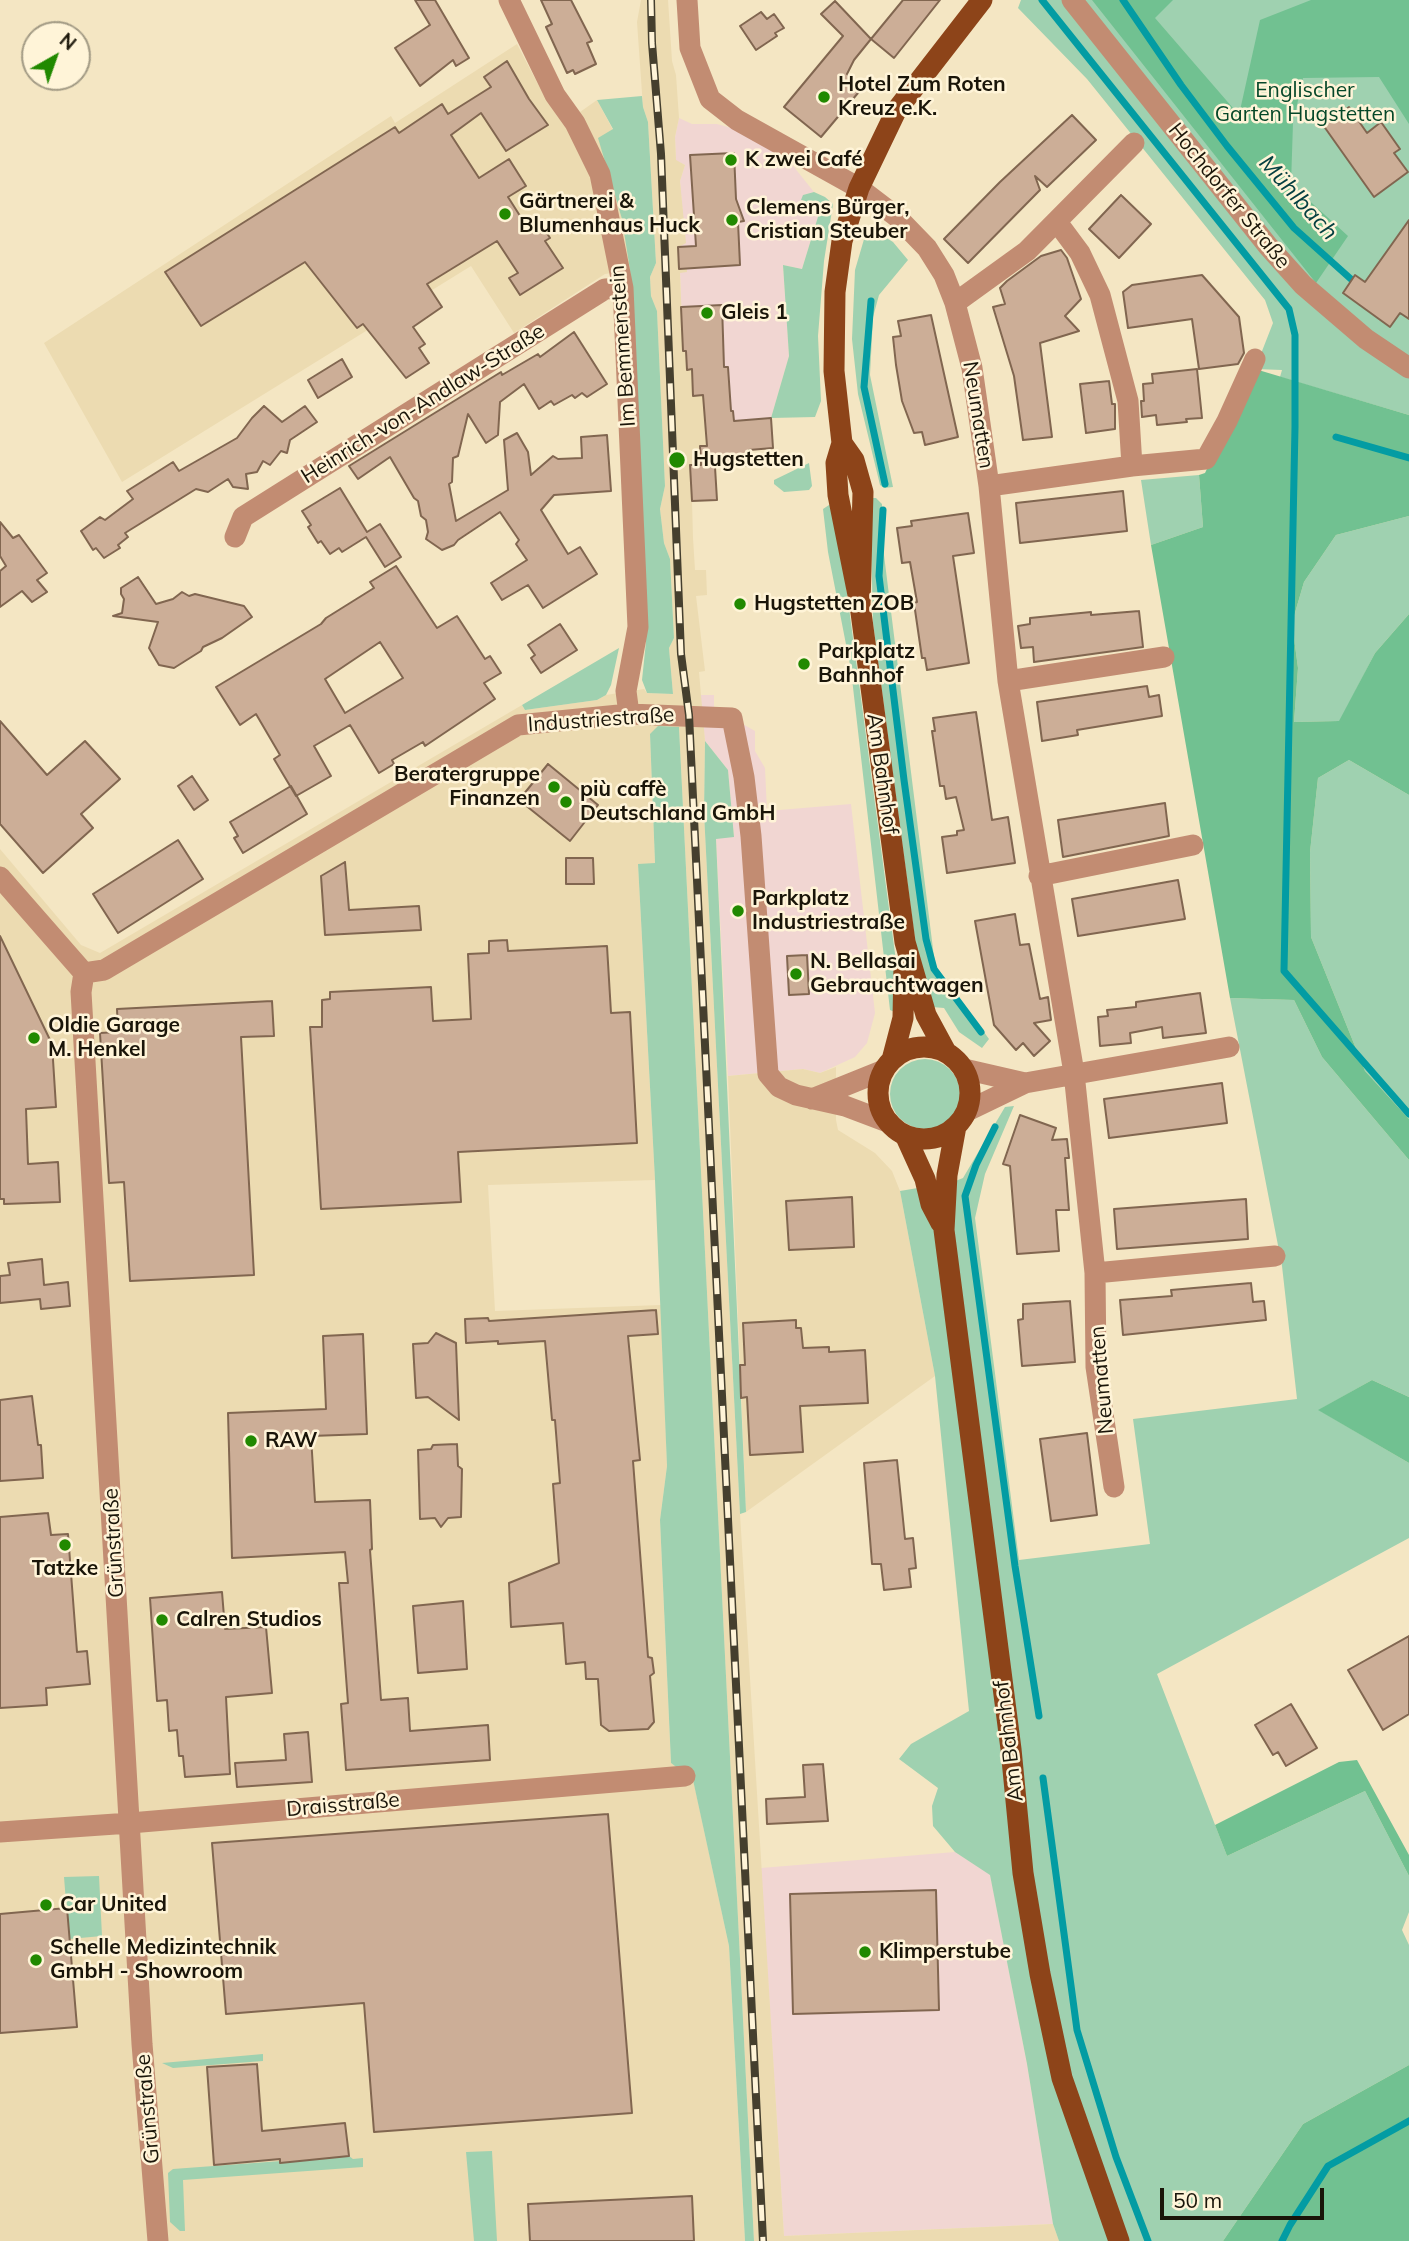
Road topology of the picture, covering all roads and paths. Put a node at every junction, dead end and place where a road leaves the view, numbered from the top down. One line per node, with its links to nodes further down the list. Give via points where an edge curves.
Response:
1 (509, 0): 8 (street, Im Bemmenstein, via 600,174)
2 (687, 0): 6 (street, via 690,48 710,99 737,120)
3 (982, 0): 6 (main road, Am Bahnhof, via 897,111)
4 (1072, 0): 11 (street, Hochdorfer Straße, via 1303,285 1366,339)
5 (1134, 143): 7 (street)
6 (859, 188): 9 (street, Neumatten, via 927,248); 21 (main road, Am Bahnhof, via 845,229 835,292 834,371 842,443 854,460 863,492 860,605)
7 (1057, 222): 9 (street, via 1027,251); 12 (street, via 1080,253 1100,295 1128,401)
8 (623, 288): 14 (street, Heinrich-von-Andlaw-Straße, via 605,289 243,517); 17 (street, Im Bemmenstein, via 638,627 626,691)
9 (955, 303): 13 (street, Neumatten, via 972,368)
10 (1255, 359): 12 (street, via 1206,459)
11 (1409, 368)
12 (1132, 466): 13 (street)
13 (989, 486): 16 (street, Neumatten)
14 (235, 537)
15 (1164, 657): 16 (street)
16 (1008, 681): 19 (street, Neumatten)
17 (629, 714): 22 (street, Industriestraße, via 518,725 104,970); 29 (street, Industriestraße, via 732,718 751,836 768,1074 779,1087)
18 (1193, 845): 19 (street)
19 (1039, 876): 27 (street, Neumatten)
20 (0, 877): 22 (street)
21 (905, 942): 24 (main road, Am Bahnhof, via 926,1015); 25 (main road, Am Bahnhof, via 903,1018)
22 (84, 973): 37 (street, Grünstraße, via 81,992)
23 (1228, 1047): 27 (street)
24 (946, 1052): 25 (main road, via 916,1048); 26 (main road, Am Bahnhof)
25 (888, 1065): 29 (street); 31 (main road, Am Bahnhof, via 879,1081 878,1099 883,1114)
26 (964, 1069): 28 (street); 30 (main road, Am Bahnhof, via 970,1084)
27 (1073, 1073): 28 (street); 34 (street, Neumatten)
28 (1025, 1083): 30 (street)
29 (811, 1099): 31 (street, Industriestraße, via 845,1106)
30 (961, 1118): 31 (main road, via 944,1135 928,1139); 32 (main road, Am Bahnhof, via 947,1175)
31 (897, 1129): 32 (main road, Am Bahnhof, via 925,1179)
32 (944, 1230): 40 (main road, Am Bahnhof, via 1023,1873 1038,1961 1062,2078)
33 (1275, 1256): 34 (street)
34 (1095, 1273): 35 (street, Neumatten, via 1096,1367)
35 (1114, 1487)
36 (685, 1776): 37 (street, Draisstraße)
37 (130, 1823): 38 (street, Draisstraße); 39 (street, Grünstraße)
38 (0, 1832)
39 (158, 2241)
40 (1119, 2241)

